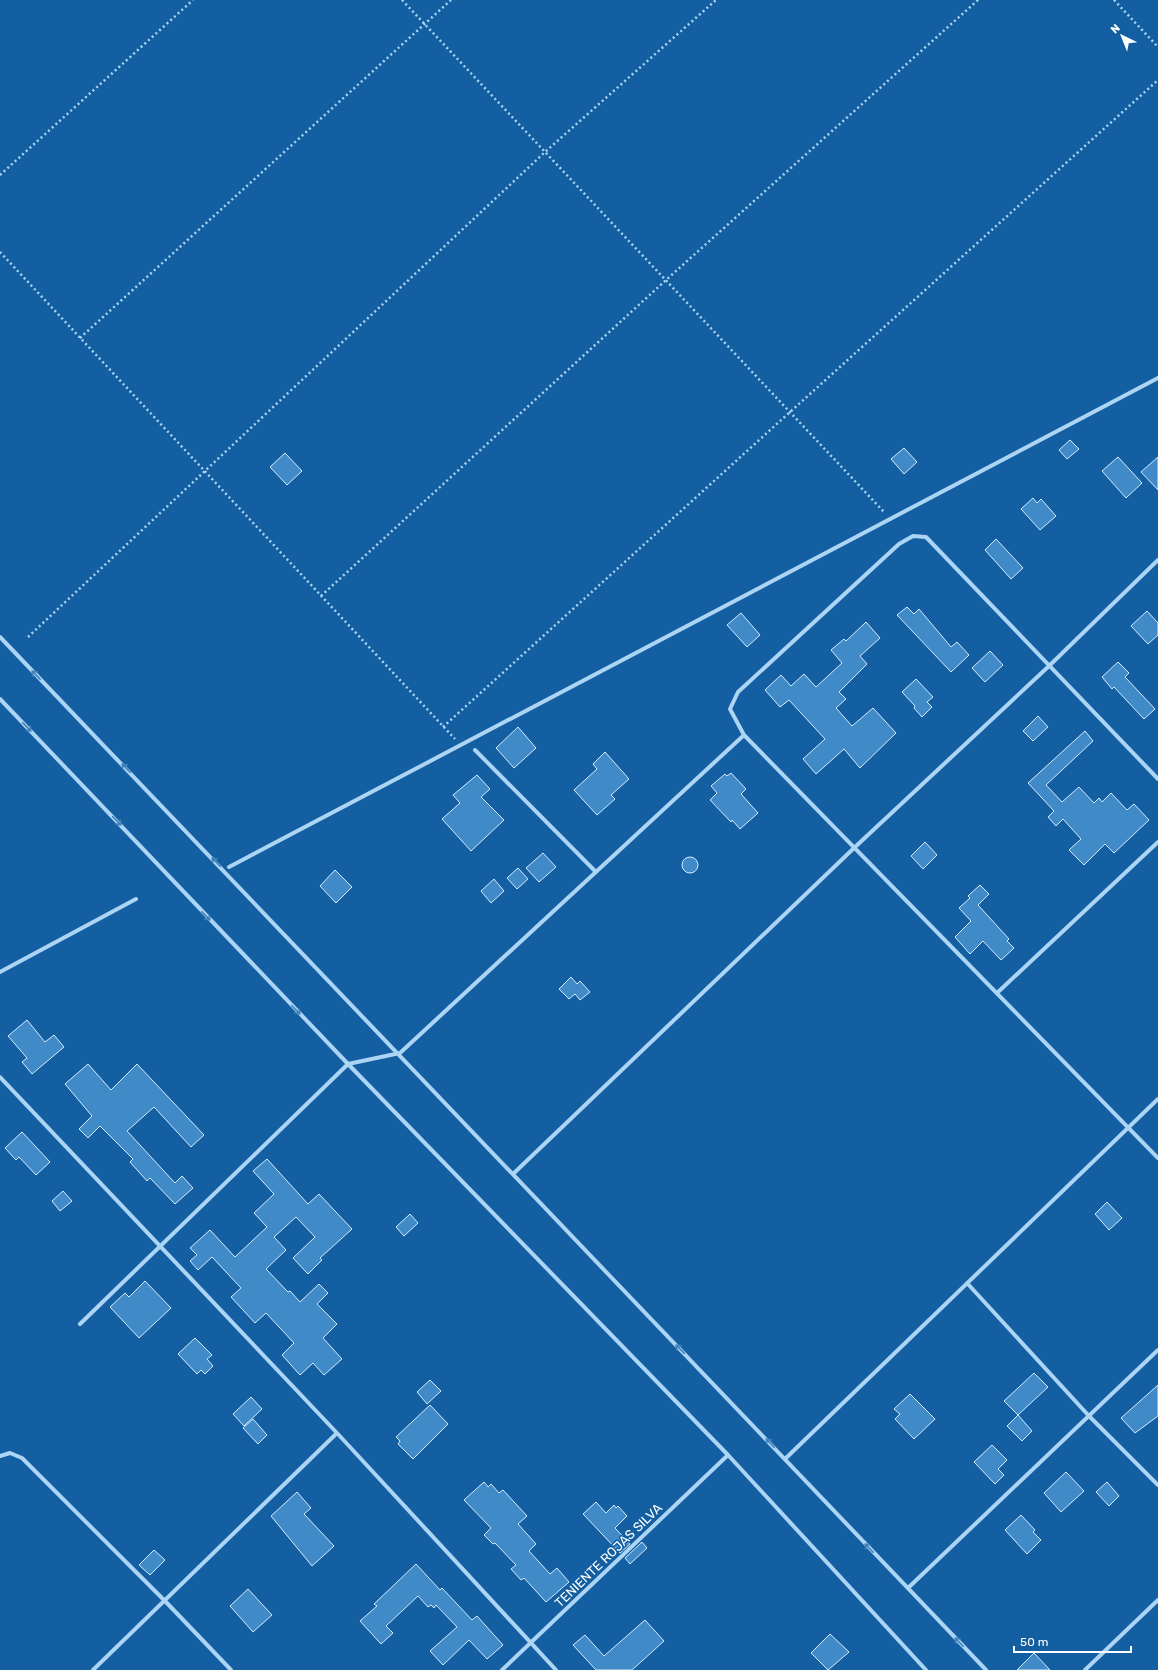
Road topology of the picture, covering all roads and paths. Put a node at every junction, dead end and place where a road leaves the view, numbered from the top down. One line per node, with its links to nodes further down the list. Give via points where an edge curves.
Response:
1 (193, 0): 11 (path)
2 (402, 0): 7 (path)
3 (451, 0): 7 (path)
4 (716, 0): 10 (path)
5 (978, 0): 13 (path)
6 (1114, 0): 8 (path)
7 (424, 24): 10 (path); 14 (path)
8 (1158, 47)
9 (1158, 80): 16 (path)
10 (546, 152): 13 (path); 17 (path)
11 (0, 176)
12 (0, 252): 14 (path)
13 (666, 280): 16 (path); 20 (path)
14 (80, 338): 17 (path)
15 (1158, 378): 18 (street)
16 (790, 412): 18 (path); 25 (path)
17 (204, 471): 20 (path); 22 (path)
18 (891, 519): 27 (street)
19 (1158, 560): 23 (street)
20 (321, 596): 25 (path)
21 (0, 637): 37 (street, one-way to 21)
22 (28, 637)
23 (1049, 666): 26 (street, via 926,537 913,536 900,544 738,692 730,709); 29 (street); 31 (street)
24 (0, 699): 38 (street, one-way to 38)
25 (444, 727): 27 (path)
26 (744, 735): 31 (street); 33 (street)
27 (460, 745): 32 (street)
28 (475, 750): 33 (street)
29 (1158, 779)
30 (1158, 842): 36 (street)
31 (854, 848): 36 (street); 43 (street)
32 (229, 867)
33 (596, 872): 37 (street)
34 (136, 899): 35 (street)
35 (0, 972)
36 (997, 994): 41 (street)
37 (398, 1053): 38 (street); 43 (street)
38 (348, 1064): 44 (street); 50 (street)
39 (0, 1076): 44 (street)
40 (1158, 1099): 41 (street)
41 (1128, 1128): 42 (street); 45 (street)
42 (1158, 1158)
43 (513, 1174): 52 (street, one-way to 43)
44 (160, 1245): 46 (street); 49 (street)
45 (967, 1283): 48 (street); 52 (street)
46 (80, 1324)
47 (1158, 1350): 48 (street)
48 (1089, 1416): 53 (street); 54 (street)
49 (337, 1433): 56 (street); 57 (street)
50 (728, 1455): 57 (street, TENIENTE ROJAS SILVA); 58 (street)
51 (0, 1456): 56 (street, via 10,1453 22,1458)
52 (785, 1459): 54 (street, one-way to 52)
53 (1158, 1485)
54 (908, 1588): 65 (street, one-way to 54)
55 (1158, 1600): 66 (street)
56 (166, 1601): 59 (street); 60 (street)
57 (530, 1644): 61 (street, TENIENTE ROJAS SILVA); 62 (street)
58 (923, 1666): 63 (street); 64 (street)
59 (93, 1670)
60 (231, 1670)
61 (502, 1670)
62 (556, 1670)
63 (919, 1670)
64 (926, 1670)
65 (986, 1670)
66 (1085, 1670)

